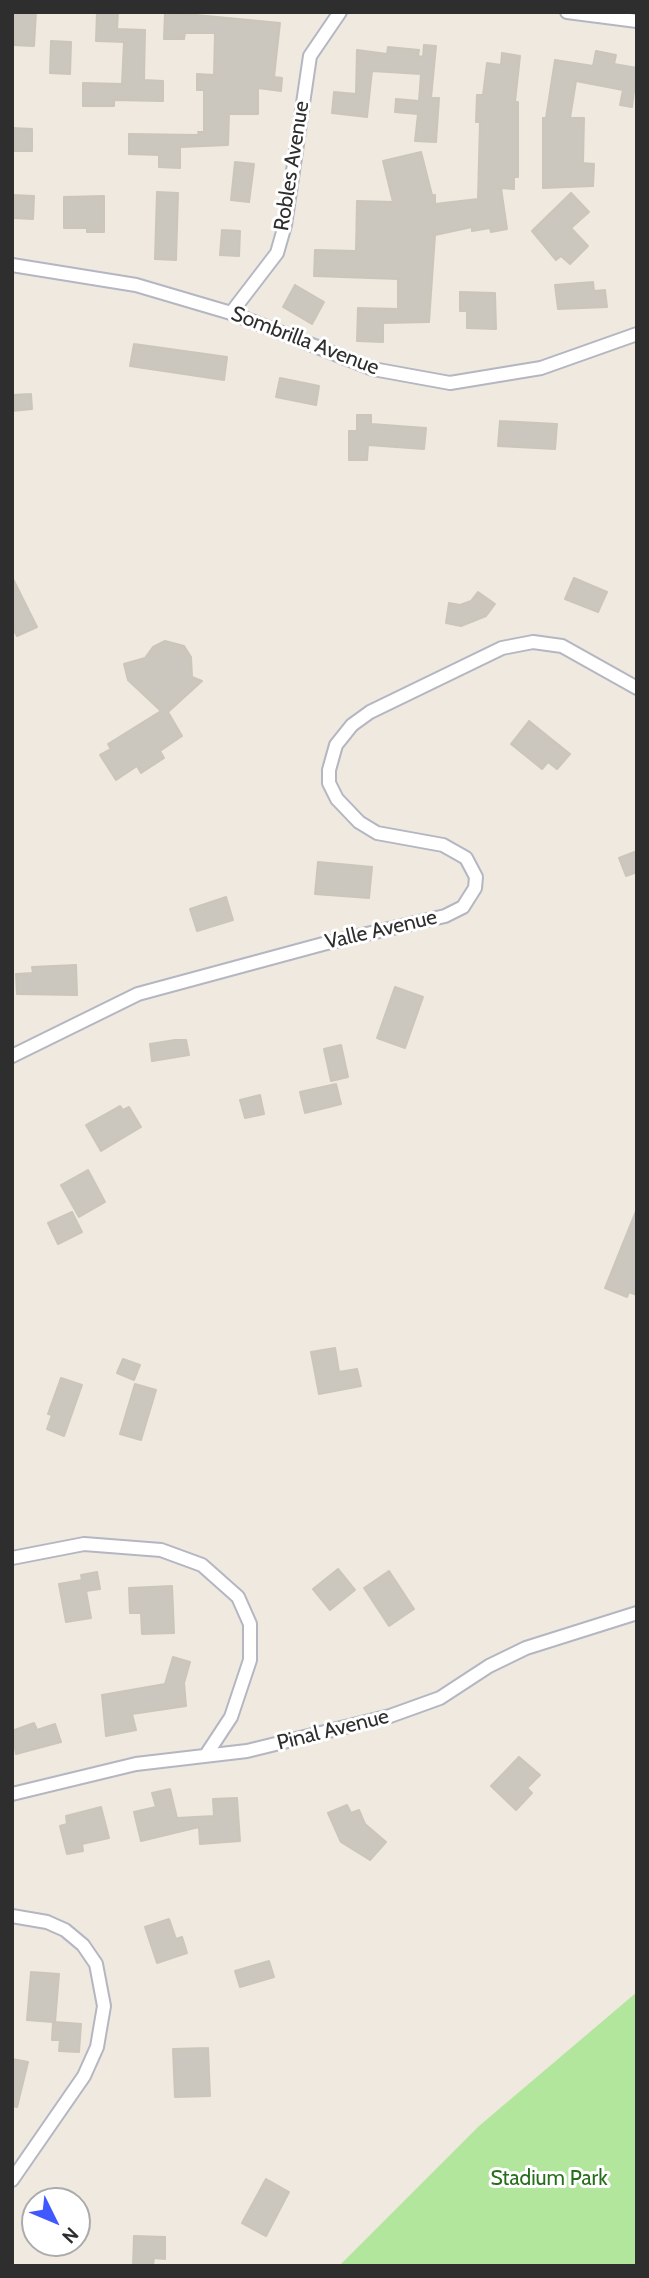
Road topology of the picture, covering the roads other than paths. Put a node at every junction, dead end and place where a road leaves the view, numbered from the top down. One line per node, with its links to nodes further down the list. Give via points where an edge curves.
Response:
1 (340, 12): 5 (street, Robles Avenue, via 310,56 277,253)
2 (567, 12): 3 (street)
3 (637, 21)
4 (12, 265): 5 (street, Sombrilla Avenue, via 136,285)
5 (231, 313): 6 (street, Sombrilla Avenue, via 373,369 450,383 541,368)
6 (637, 334)
7 (637, 688): 8 (street, Valle Avenue, via 562,646 533,642 502,648 370,712 336,745 329,770 337,799 377,833 443,845 466,858 477,877 463,907 445,916 138,994)
8 (12, 1056)
9 (12, 1558): 11 (street, via 84,1544 161,1550 202,1565 238,1597 250,1624 250,1660 231,1717)
10 (637, 1613): 11 (street, Pinal Avenue, via 526,1648 418,1707 258,1748)
11 (206, 1755): 12 (street, Pinal Avenue, via 136,1765)
12 (12, 1794)
13 (12, 1916): 14 (street, via 47,1922 83,1945 96,1964 104,2006 97,2047 84,2076)
14 (12, 2180)

